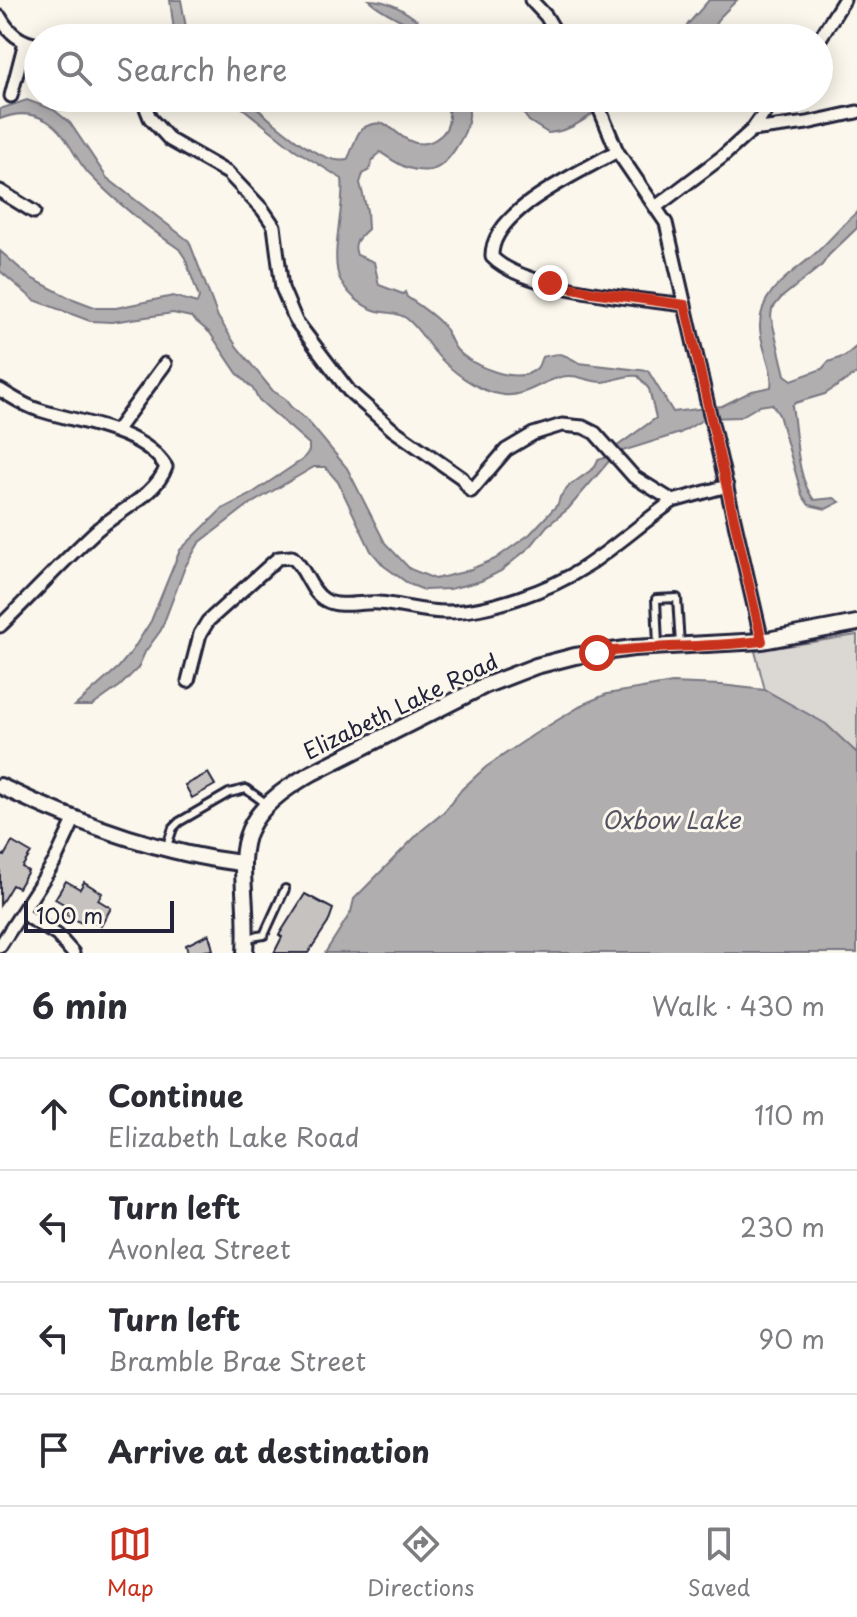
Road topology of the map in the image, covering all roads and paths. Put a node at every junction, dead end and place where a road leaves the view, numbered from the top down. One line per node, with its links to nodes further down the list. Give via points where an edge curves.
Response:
1 (531, 0): 4 (street)
2 (844, 0): 5 (street)
3 (0, 18): 6 (street)
4 (551, 24)
5 (829, 24)
6 (24, 41)
7 (24, 46): 8 (street)
8 (11, 96)
9 (148, 112): 23 (street, via 170,140 228,173 269,218 282,288 296,321 349,391 462,478 471,491 506,450 562,425 595,433 634,477)
10 (600, 112): 14 (street)
11 (765, 112): 13 (street)
12 (857, 112): 13 (street)
13 (752, 130): 16 (street)
14 (617, 151): 16 (street); 18 (street, via 525,206 494,239 492,257 502,268 550,283)
15 (0, 191): 17 (street)
16 (657, 206): 18 (street, via 666,223)
17 (34, 212)
18 (685, 305): 22 (street)
19 (165, 364): 21 (street)
20 (0, 390): 21 (street, via 34,409)
21 (116, 431): 25 (street, via 146,448 166,467 163,475 100,527)
22 (727, 486): 23 (street); 26 (street)
23 (673, 501): 29 (street, via 584,567 550,585 493,605 450,612 323,600 299,562 284,556 208,621)
24 (857, 623): 26 (street, Elizabeth Lake Road)
25 (0, 626)
26 (762, 641): 27 (street, Elizabeth Lake Road)
27 (680, 645): 28 (street, Elizabeth Lake Road); 28 (lane, via 677,598 656,599)
28 (658, 646): 31 (street, Elizabeth Lake Road, via 575,656 505,676 312,773)
29 (188, 681)
30 (0, 786): 32 (street)
31 (267, 804): 33 (lane, via 246,789 229,793 179,822); 34 (street, Elizabeth Lake Road, via 245,839)
32 (75, 818): 33 (street); 36 (street)
33 (166, 849): 34 (street)
34 (241, 863): 38 (street, Elizabeth Lake Road)
35 (285, 889): 38 (lane, via 264,935)
36 (22, 913): 37 (street); 39 (street, via 57,935)
37 (0, 946)
38 (245, 946)
39 (73, 953)

